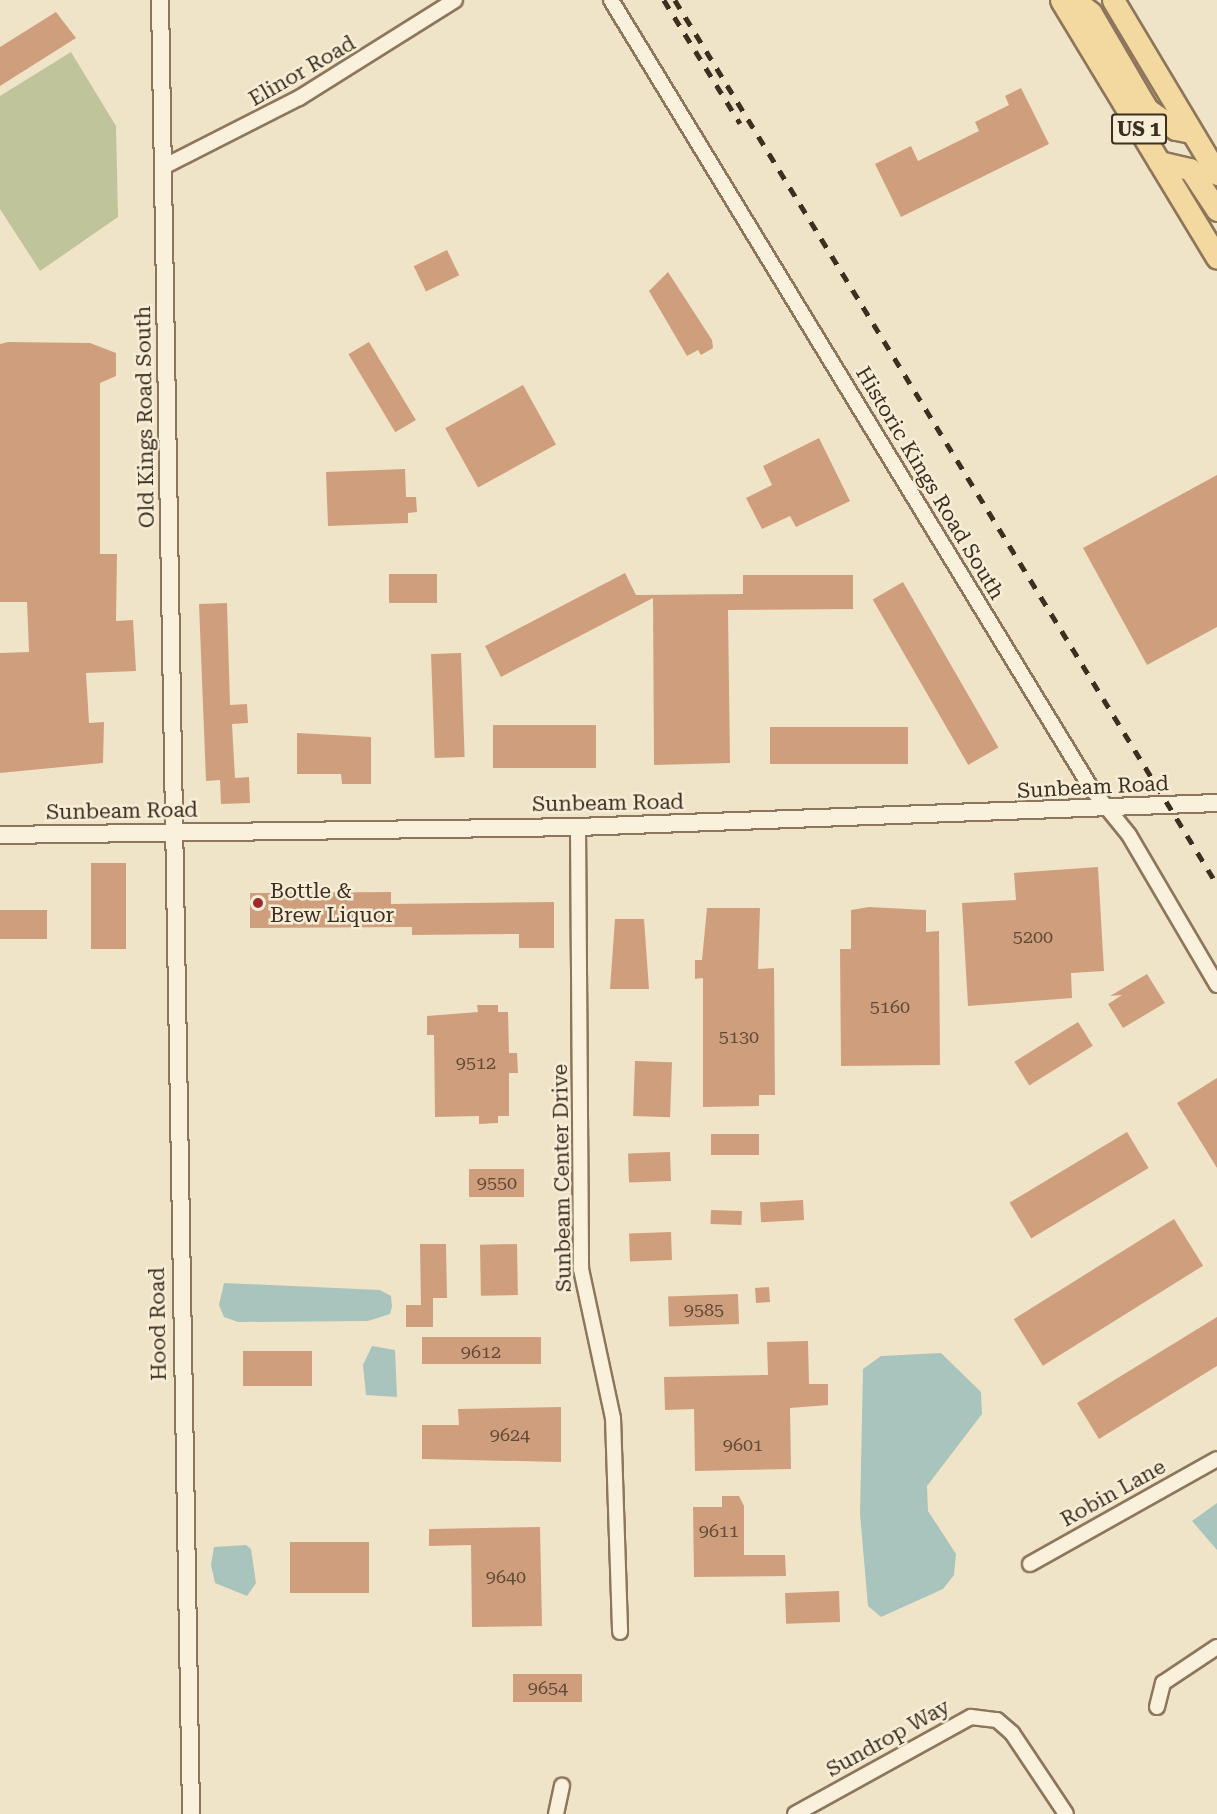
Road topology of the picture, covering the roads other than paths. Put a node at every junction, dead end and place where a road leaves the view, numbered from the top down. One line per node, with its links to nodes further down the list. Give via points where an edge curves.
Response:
1 (160, 0): 9 (street, Old Kings Road South)
2 (455, 0): 9 (street, Elinor Road, via 299,98)
3 (611, 0): 14 (street, Historic Kings Road South)
4 (1061, 0): 8 (main road, US 1)
5 (1074, 0): 7 (main road, via 1091,12 1148,109 1176,129)
6 (1113, 0): 7 (main road, US 1)
7 (1191, 132): 10 (main road, US 1)
8 (1159, 162): 11 (main road, via 1190,169); 12 (main road, US 1)
9 (163, 167): 16 (street, Old Kings Road South)
10 (1217, 174)
11 (1217, 210)
12 (1217, 258)
13 (1217, 803): 14 (street, Sunbeam Road)
14 (1109, 811): 15 (street, Sunbeam Road); 18 (street, Historic Kings Road South, via 1129,835)
15 (578, 827): 16 (street, Sunbeam Road); 21 (street, Sunbeam Center Drive, via 581,1269 614,1418)
16 (174, 832): 17 (street, Sunbeam Road); 25 (street, Hood Road)
17 (0, 835)
18 (1217, 985)
19 (1217, 1459): 20 (street, Robin Lane)
20 (1030, 1564)
21 (620, 1632)
22 (1217, 1647): 23 (street, via 1163,1683)
23 (1157, 1707)
24 (562, 1786): 26 (street)
25 (191, 1814)
26 (556, 1814)
27 (795, 1814): 28 (street, Sundrop Way, via 971,1717 997,1720 1012,1733)
28 (1066, 1814)

